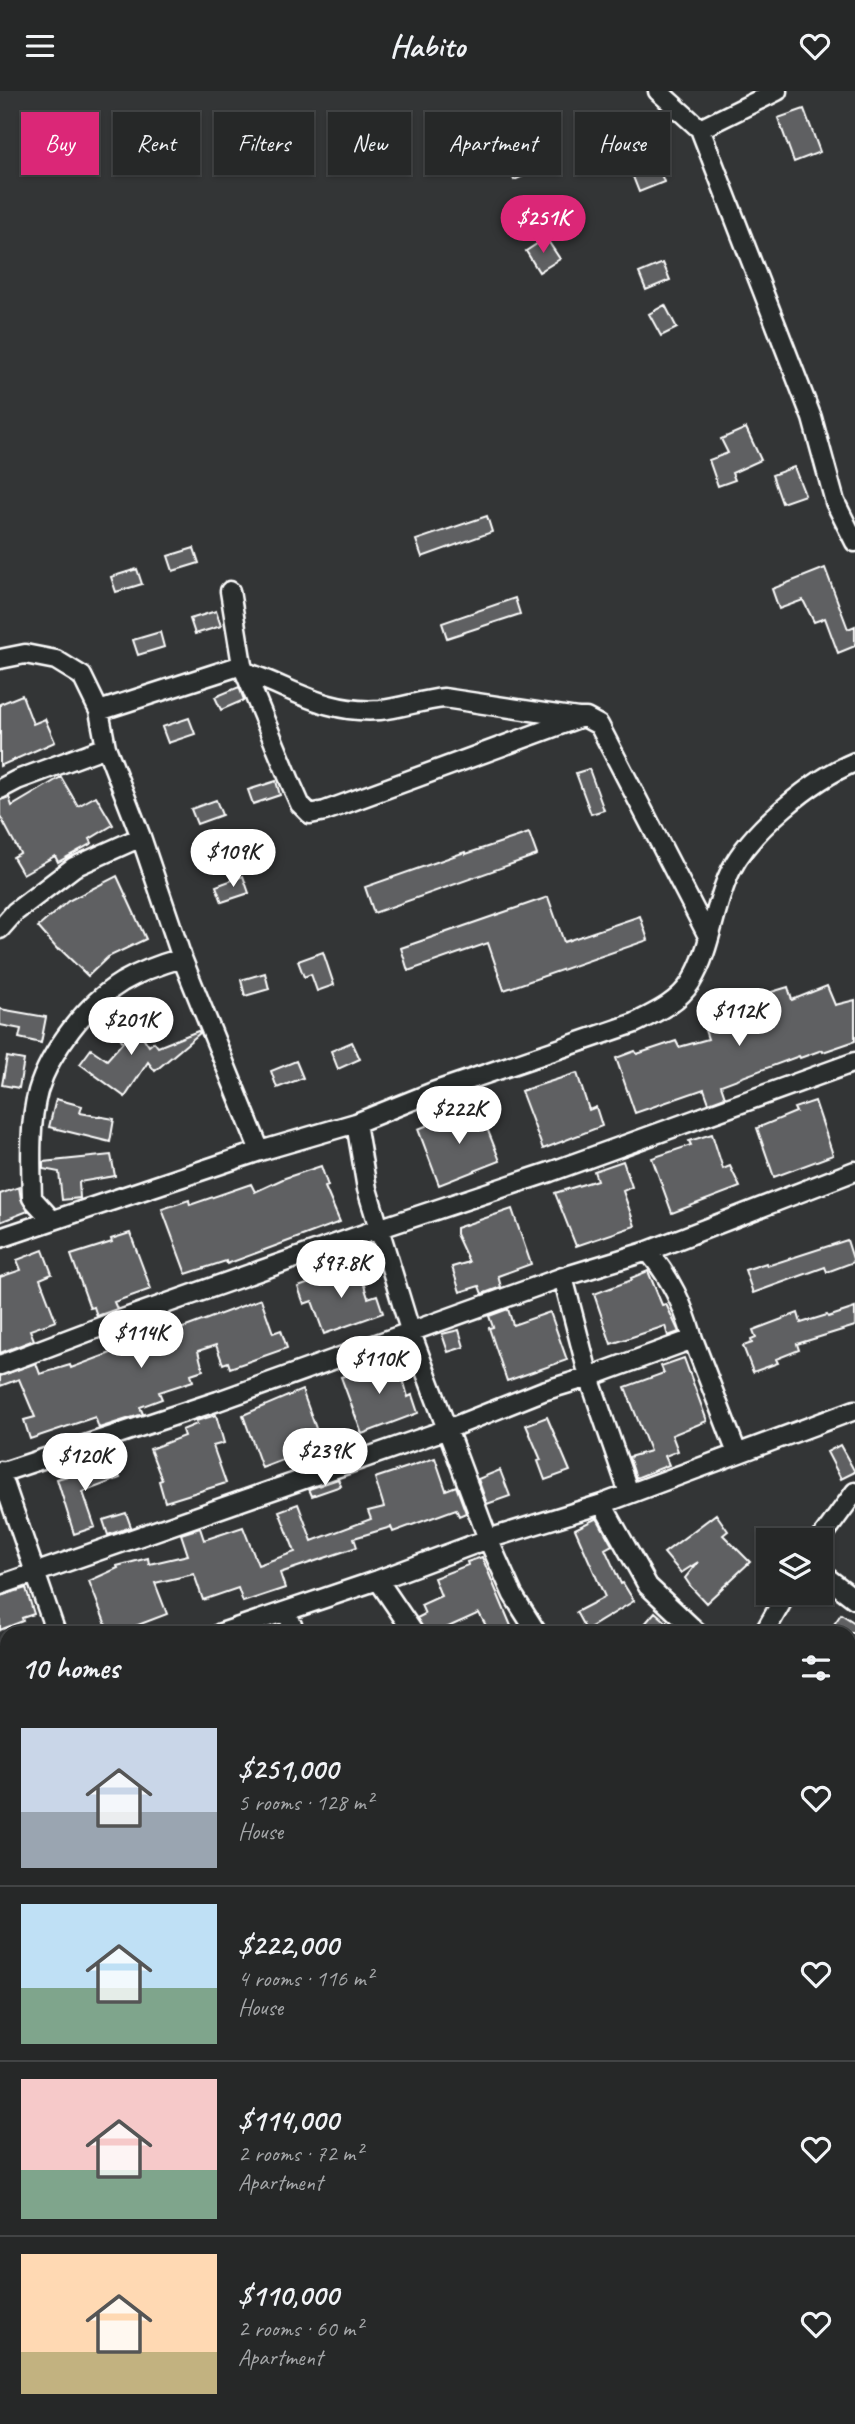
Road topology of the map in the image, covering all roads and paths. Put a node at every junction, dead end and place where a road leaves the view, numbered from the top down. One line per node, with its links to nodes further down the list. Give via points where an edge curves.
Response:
1 (658, 91): 3 (street)
2 (777, 91): 3 (street)
3 (700, 129): 4 (street, via 812,418 835,502)
4 (855, 542)
5 (230, 591): 7 (street)
6 (0, 659): 8 (street, via 25,654 56,660 82,675)
7 (244, 668): 8 (street); 9 (street, via 323,705 381,710 444,698); 9 (street, via 300,804 310,814)
8 (99, 711): 10 (street)
9 (579, 718): 15 (street, via 599,725)
10 (106, 747): 12 (street); 13 (street)
11 (855, 762): 15 (street, via 805,792 748,842 729,873)
12 (0, 789)
13 (141, 837): 14 (street, via 74,867); 16 (street)
14 (0, 929)
15 (709, 938): 18 (street, via 691,983 664,1009)
16 (182, 958): 19 (street); 21 (street, via 120,983 73,1028 50,1058 38,1093 31,1160 32,1198)
17 (855, 1062): 22 (street)
18 (356, 1123): 19 (street); 22 (street)
19 (260, 1151): 21 (street)
20 (855, 1171): 24 (street)
21 (52, 1220): 23 (street)
22 (378, 1229): 26 (street); 28 (street)
23 (0, 1238)
24 (648, 1251): 25 (street); 27 (street, via 668,1275)
25 (564, 1277): 26 (street); 29 (street)
26 (410, 1331): 31 (street); 33 (street, via 218,1401)
27 (693, 1339): 29 (street); 32 (street)
28 (0, 1365)
29 (589, 1377): 31 (street); 35 (street)
30 (855, 1410): 32 (street)
31 (445, 1430): 38 (street); 39 (street)
32 (737, 1453): 35 (street)
33 (0, 1472): 39 (street)
34 (855, 1492): 37 (street)
35 (629, 1493): 36 (street)
36 (602, 1504): 38 (street); 51 (street, via 648,1586)
37 (829, 1528)
38 (488, 1539): 40 (street); 50 (street)
39 (35, 1574): 42 (street); 46 (street)
40 (378, 1580): 45 (street); 49 (street)
41 (833, 1582): 43 (street)
42 (0, 1585)
43 (855, 1599)
44 (780, 1605): 52 (street)
45 (287, 1612): 47 (street); 48 (street)
46 (54, 1626)
47 (242, 1626)
48 (292, 1626)
49 (409, 1626)
50 (533, 1626)
51 (691, 1626)
52 (768, 1626)

